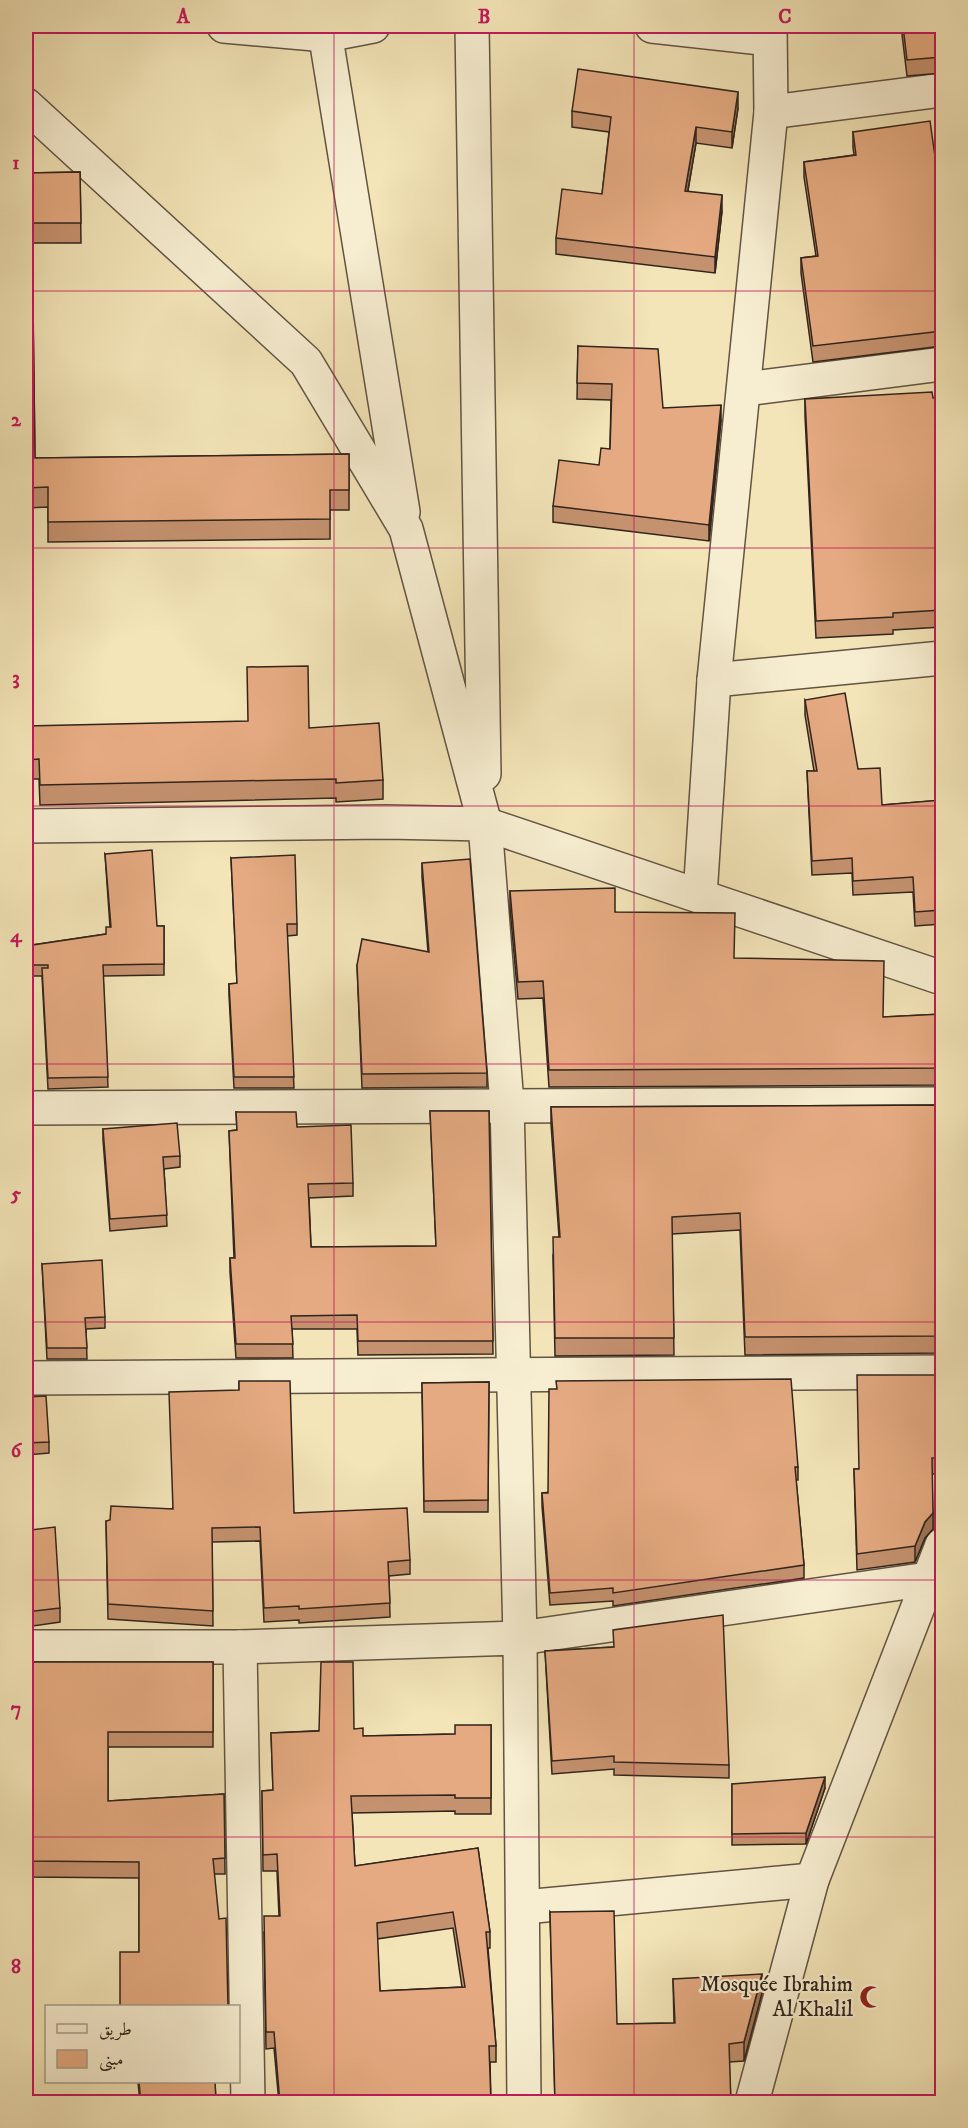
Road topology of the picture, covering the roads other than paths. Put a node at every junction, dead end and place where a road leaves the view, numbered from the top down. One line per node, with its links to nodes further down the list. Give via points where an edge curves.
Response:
1 (224, 26): 5 (street)
2 (373, 26): 5 (street)
3 (472, 26): 15 (street)
4 (652, 26): 6 (street)
5 (325, 30): 12 (street)
6 (770, 32): 9 (street)
7 (942, 90): 9 (street)
8 (26, 105): 12 (street, via 306,362)
9 (771, 112): 11 (street)
10 (942, 364): 11 (street)
11 (745, 389): 14 (street)
12 (406, 528): 15 (street)
13 (942, 658): 14 (street)
14 (714, 680): 17 (street)
15 (485, 824): 16 (street); 17 (street); 19 (street)
16 (26, 826)
17 (700, 896): 18 (street)
18 (942, 978)
19 (507, 1104): 20 (street); 21 (street); 23 (street)
20 (942, 1104)
21 (26, 1108)
22 (942, 1372): 23 (street)
23 (515, 1375): 24 (street); 27 (street)
24 (26, 1378)
25 (942, 1545): 26 (street)
26 (937, 1577): 27 (street); 30 (street)
27 (520, 1638): 29 (street); 31 (street)
28 (26, 1647): 29 (street)
29 (240, 1647): 32 (street)
30 (812, 1880): 31 (street); 34 (street)
31 (524, 1907): 33 (street)
32 (248, 2103)
33 (524, 2103)
34 (753, 2103)

